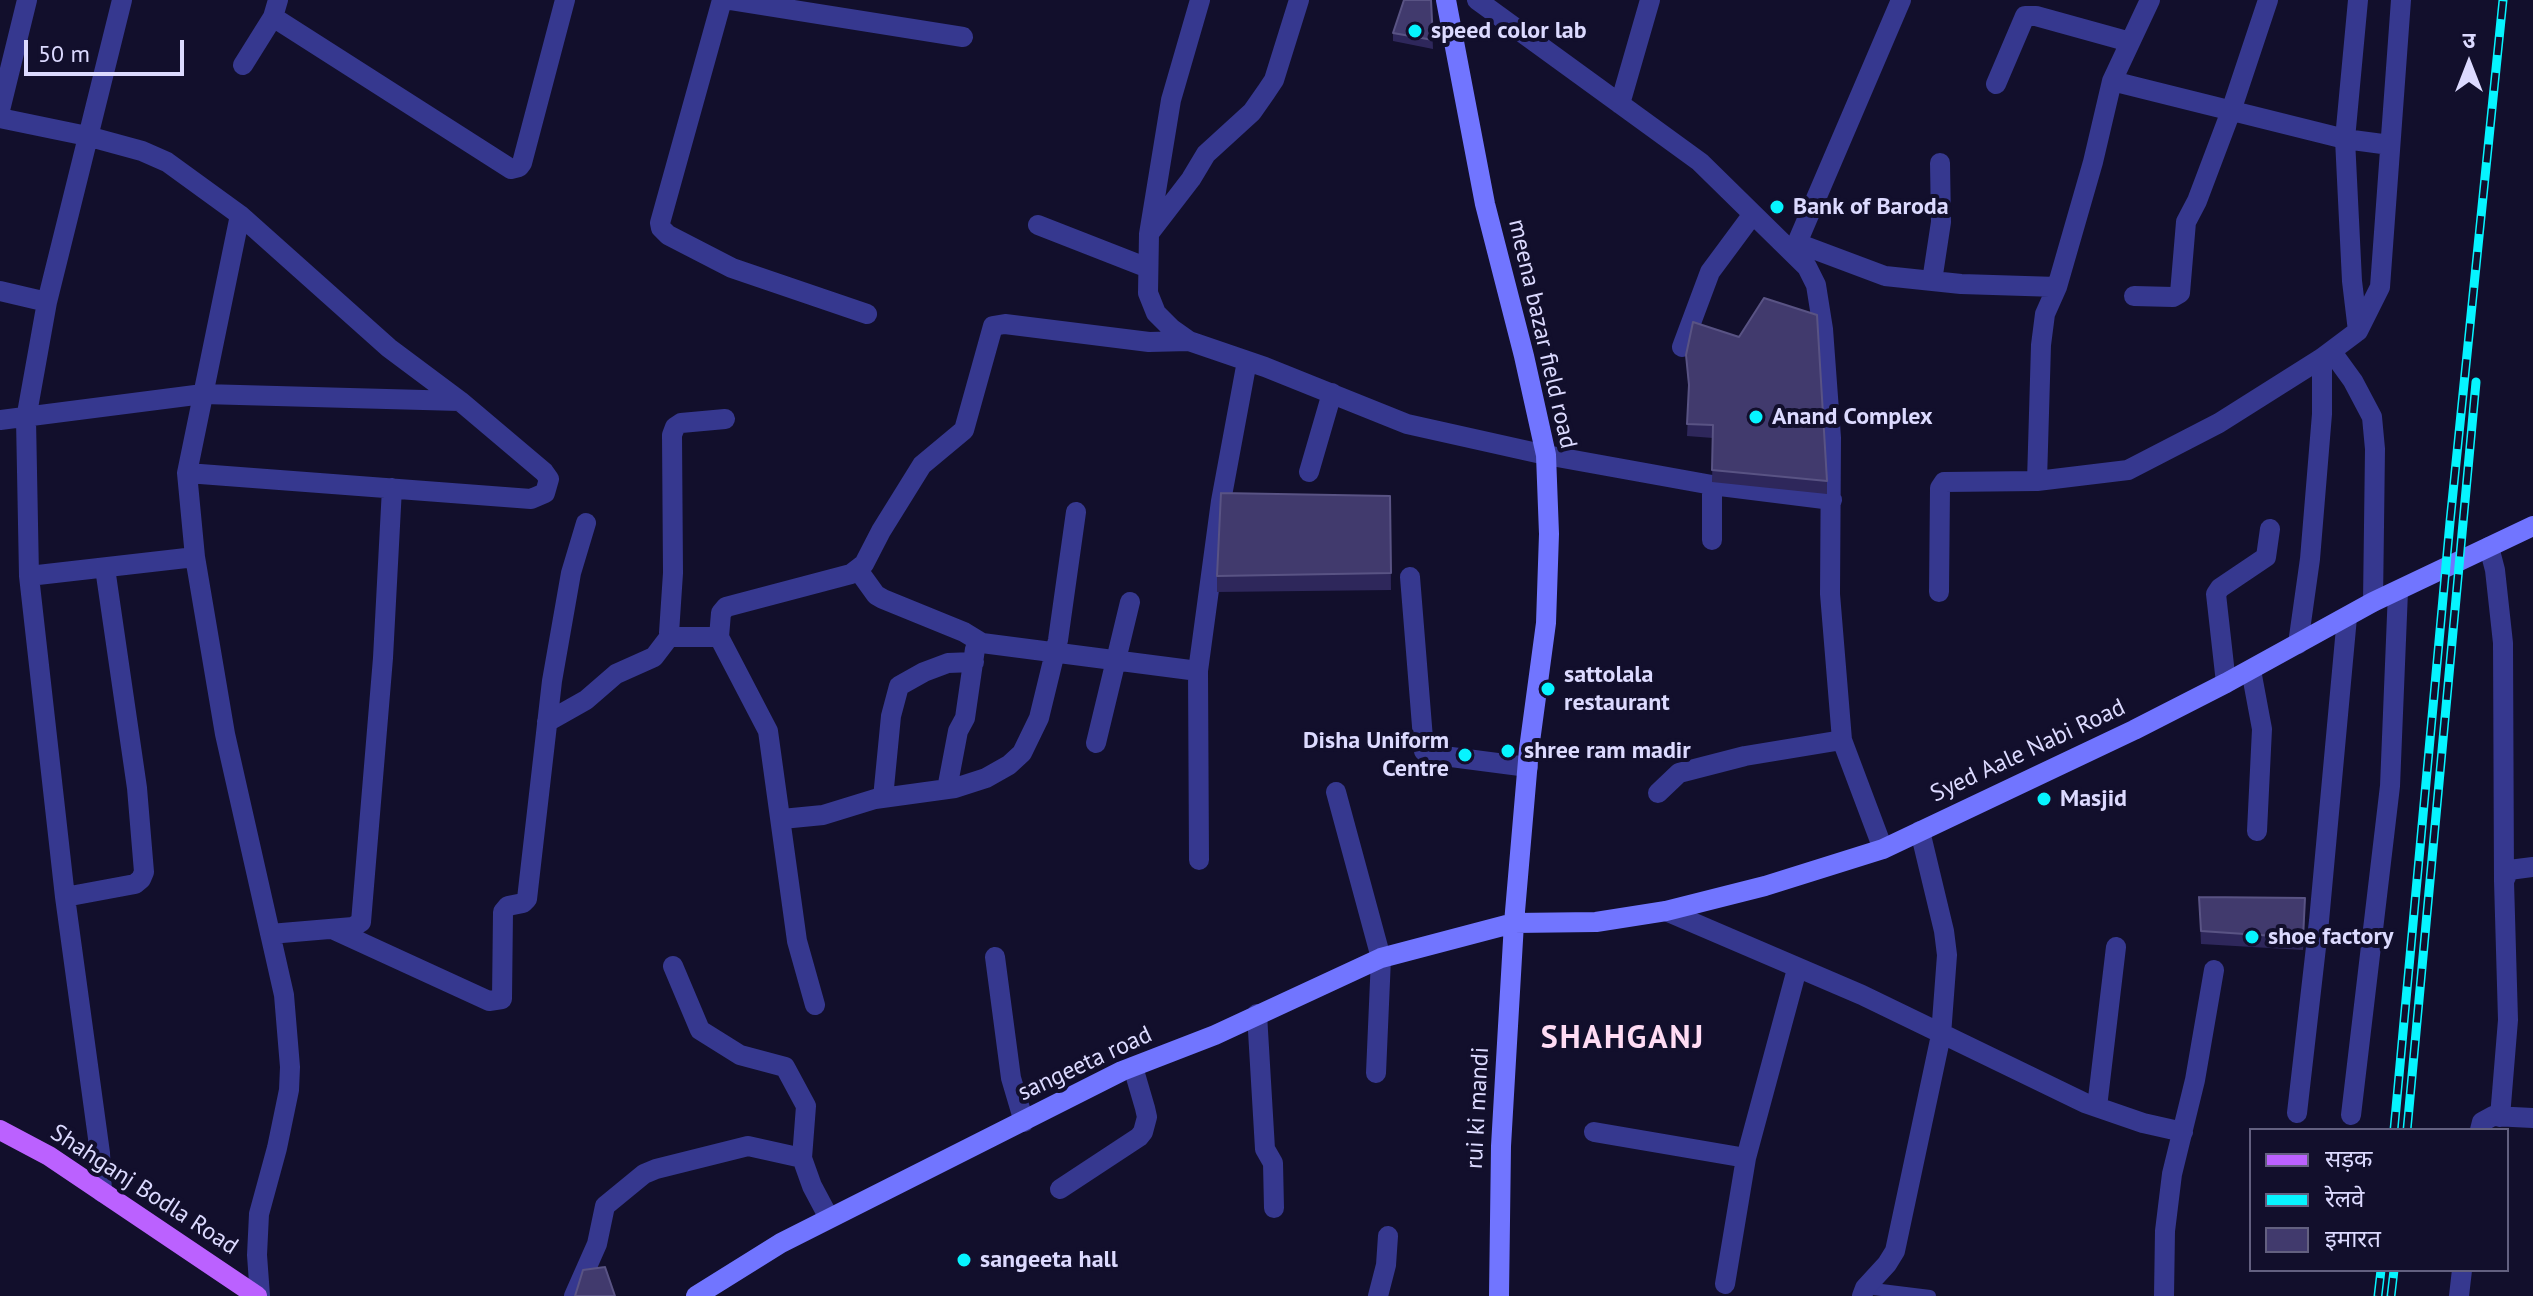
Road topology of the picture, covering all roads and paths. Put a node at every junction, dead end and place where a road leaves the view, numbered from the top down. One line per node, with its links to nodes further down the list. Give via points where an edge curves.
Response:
1 (27, 0): 23 (street)
2 (122, 0): 26 (street)
3 (565, 0): 16 (street, via 522,163 511,169)
4 (722, 0): 41 (street, via 661,228 732,268)
5 (731, 0): 17 (street)
6 (1200, 0): 33 (street, via 1171,100)
7 (1299, 0): 33 (street, via 1274,80 1252,112 1206,154)
8 (1446, 0): 53 (main road, meena bazar field road, via 1485,204)
9 (1477, 0): 22 (street)
10 (1650, 0): 22 (street)
11 (1901, 0): 34 (street)
12 (2150, 0): 18 (street)
13 (2268, 0): 24 (street)
14 (2358, 0): 27 (street)
15 (2401, 0): 28 (street)
16 (276, 9): 19 (street)
17 (963, 37)
18 (2130, 42): 20 (street); 21 (street, via 2025,16)
19 (243, 65)
20 (2112, 81): 24 (street); 37 (street)
21 (1996, 84)
22 (1620, 104): 30 (street, via 1700,162)
23 (0, 110)
24 (2231, 111): 27 (street); 39 (street, via 2186,222 2180,293)
25 (0, 118): 26 (street)
26 (87, 136): 31 (street, via 167,162); 40 (street)
27 (2345, 139): 28 (street); 42 (street)
28 (2390, 145): 42 (street, via 2380,287)
29 (1940, 163): 36 (street, via 1941,222)
30 (1753, 214): 34 (street); 44 (street, via 1710,272)
31 (240, 215): 48 (street); 49 (street, via 389,348)
32 (1038, 225): 35 (street)
33 (1149, 234): 35 (street)
34 (1793, 246): 36 (street, via 1885,276); 59 (street, via 1816,285)
35 (1148, 268): 43 (street, via 1148,293 1156,313)
36 (1932, 281): 37 (street)
37 (2057, 287): 56 (street, via 2045,314 2041,345)
38 (0, 291): 40 (street)
39 (2134, 296)
40 (47, 302): 50 (street)
41 (867, 314)
42 (2358, 331): 45 (street)
43 (1189, 341): 46 (street); 68 (street, via 1149,342 993,326 964,430 922,465)
44 (1682, 347)
45 (2327, 355): 56 (street, via 2219,423 2135,467); 74 (street, via 2353,381 2372,417); 79 (street)
46 (1247, 361): 47 (street); 84 (street)
47 (1332, 393): 53 (street, via 1407,424); 54 (street)
48 (203, 394): 49 (street); 50 (street); 55 (street)
49 (460, 401): 58 (street, via 544,472 549,479 545,493 531,499)
50 (26, 419): 52 (street); 69 (street)
51 (725, 419): 76 (street, via 681,423 672,435)
52 (0, 420)
53 (1546, 455): 57 (street); 89 (main road, meena bazar field road, via 1546,623)
54 (1309, 472)
55 (187, 473): 58 (street); 66 (street)
56 (2037, 481): 72 (street, via 1941,485)
57 (1712, 485): 59 (street); 64 (street)
58 (392, 488): 104 (street, via 361,922)
59 (1832, 500): 87 (street, via 1830,594)
60 (1076, 512): 80 (street)
61 (586, 523): 86 (street, via 571,573)
62 (2532, 526): 65 (main road, Syed Aale Nabi Road)
63 (2270, 529): 85 (street, via 2266,557 2216,594)
64 (1712, 540)
65 (2489, 547): 71 (main road, Syed Aale Nabi Road); 100 (street, via 2503,643)
66 (195, 557): 67 (street); 105 (street, via 225,734)
67 (105, 568): 69 (street); 101 (street, via 144,872 135,884)
68 (858, 570): 77 (street, via 726,607); 78 (street, via 876,595)
69 (29, 576): 101 (street)
70 (1410, 577): 89 (street, via 1424,751)
71 (2398, 591): 74 (main road, Syed Aale Nabi Road); 119 (street, via 2390,786)
72 (1939, 592)
73 (1130, 602): 81 (street)
74 (2373, 602): 75 (main road, Syed Aale Nabi Road)
75 (2347, 617): 79 (main road, Syed Aale Nabi Road); 118 (street)
76 (670, 636): 77 (street); 86 (street, via 654,657 616,674 586,700)
77 (719, 637): 94 (street, via 768,731)
78 (976, 641): 80 (street); 82 (street)
79 (2298, 644): 83 (main road, Syed Aale Nabi Road)
80 (1054, 654): 81 (street); 90 (street, via 1039,718 1022,753 986,778)
81 (1116, 661): 84 (street); 88 (street)
82 (974, 662): 90 (street); 93 (street, via 948,663 899,686)
83 (2251, 670): 85 (main road, Syed Aale Nabi Road); 96 (street, via 2262,729)
84 (1198, 671): 98 (street)
85 (2226, 683): 95 (main road, Syed Aale Nabi Road)
86 (547, 722): 104 (street, via 527,899 503,912 499,1001)
87 (1842, 740): 92 (street, via 1679,773); 97 (street)
88 (1096, 743)
89 (1528, 767): 103 (main road, meena bazar field road)
90 (947, 789): 93 (street)
91 (1336, 792): 108 (street)
92 (1658, 793)
93 (883, 798): 94 (street, via 823,815)
94 (782, 819): 112 (street, via 797,941)
95 (1920, 831): 97 (main road, Syed Aale Nabi Road); 114 (street, via 1947,955)
96 (2257, 831)
97 (1883, 849): 102 (main road, Syed Aale Nabi Road)
98 (1199, 860)
99 (2533, 867): 100 (street, via 2509,870)
100 (2504, 881): 120 (street, via 2508,1020)
101 (65, 897): 130 (street)
102 (1666, 911): 103 (main road, Syed Aale Nabi Road, via 1596,922); 110 (street)
103 (1514, 923): 108 (main road, sangeeta road); 141 (main road, rui ki mandi, via 1501,1146)
104 (332, 929): 105 (street)
105 (270, 934): 137 (street, via 284,995 290,1067 259,1214)
106 (2116, 947): 117 (street)
107 (995, 957): 122 (street, via 1011,1078)
108 (1381, 958): 113 (main road, sangeeta road); 116 (street)
109 (673, 966): 127 (street, via 700,1030 740,1055 785,1067 806,1106)
110 (1797, 969): 114 (street); 128 (street)
111 (2214, 970): 126 (street)
112 (815, 1005)
113 (1257, 1014): 115 (main road, sangeeta road); 131 (street)
114 (1941, 1035): 117 (street); 136 (street, via 1895,1251)
115 (1133, 1067): 122 (main road, sangeeta road); 129 (street, via 1147,1117 1143,1132)
116 (1376, 1073)
117 (2097, 1107): 126 (street)
118 (2297, 1113)
119 (2351, 1115)
120 (2500, 1117): 121 (street); 123 (street, via 2485,1118)
121 (2533, 1118)
122 (1024, 1122): 132 (main road, sangeeta road)
123 (2481, 1128)
124 (0, 1130): 130 (main road, Shahganj Bodla Road)
125 (1594, 1132): 128 (street)
126 (2183, 1132): 143 (street, via 2172,1174)
127 (802, 1158): 132 (street); 138 (street, via 748,1146 644,1174 605,1206 597,1244)
128 (1746, 1158): 135 (street)
129 (1060, 1189)
130 (102, 1192): 137 (main road, Shahganj Bodla Road)
131 (1274, 1208)
132 (829, 1218): 139 (main road, sangeeta road)
133 (1388, 1236): 140 (street)
134 (2462, 1272): 144 (street)
135 (1725, 1284)
136 (1863, 1292): 142 (lane)
137 (258, 1296)
138 (574, 1296)
139 (696, 1296)
140 (1378, 1296)
141 (1499, 1296)
142 (1930, 1296)
143 (2164, 1296)
144 (2459, 1296)

